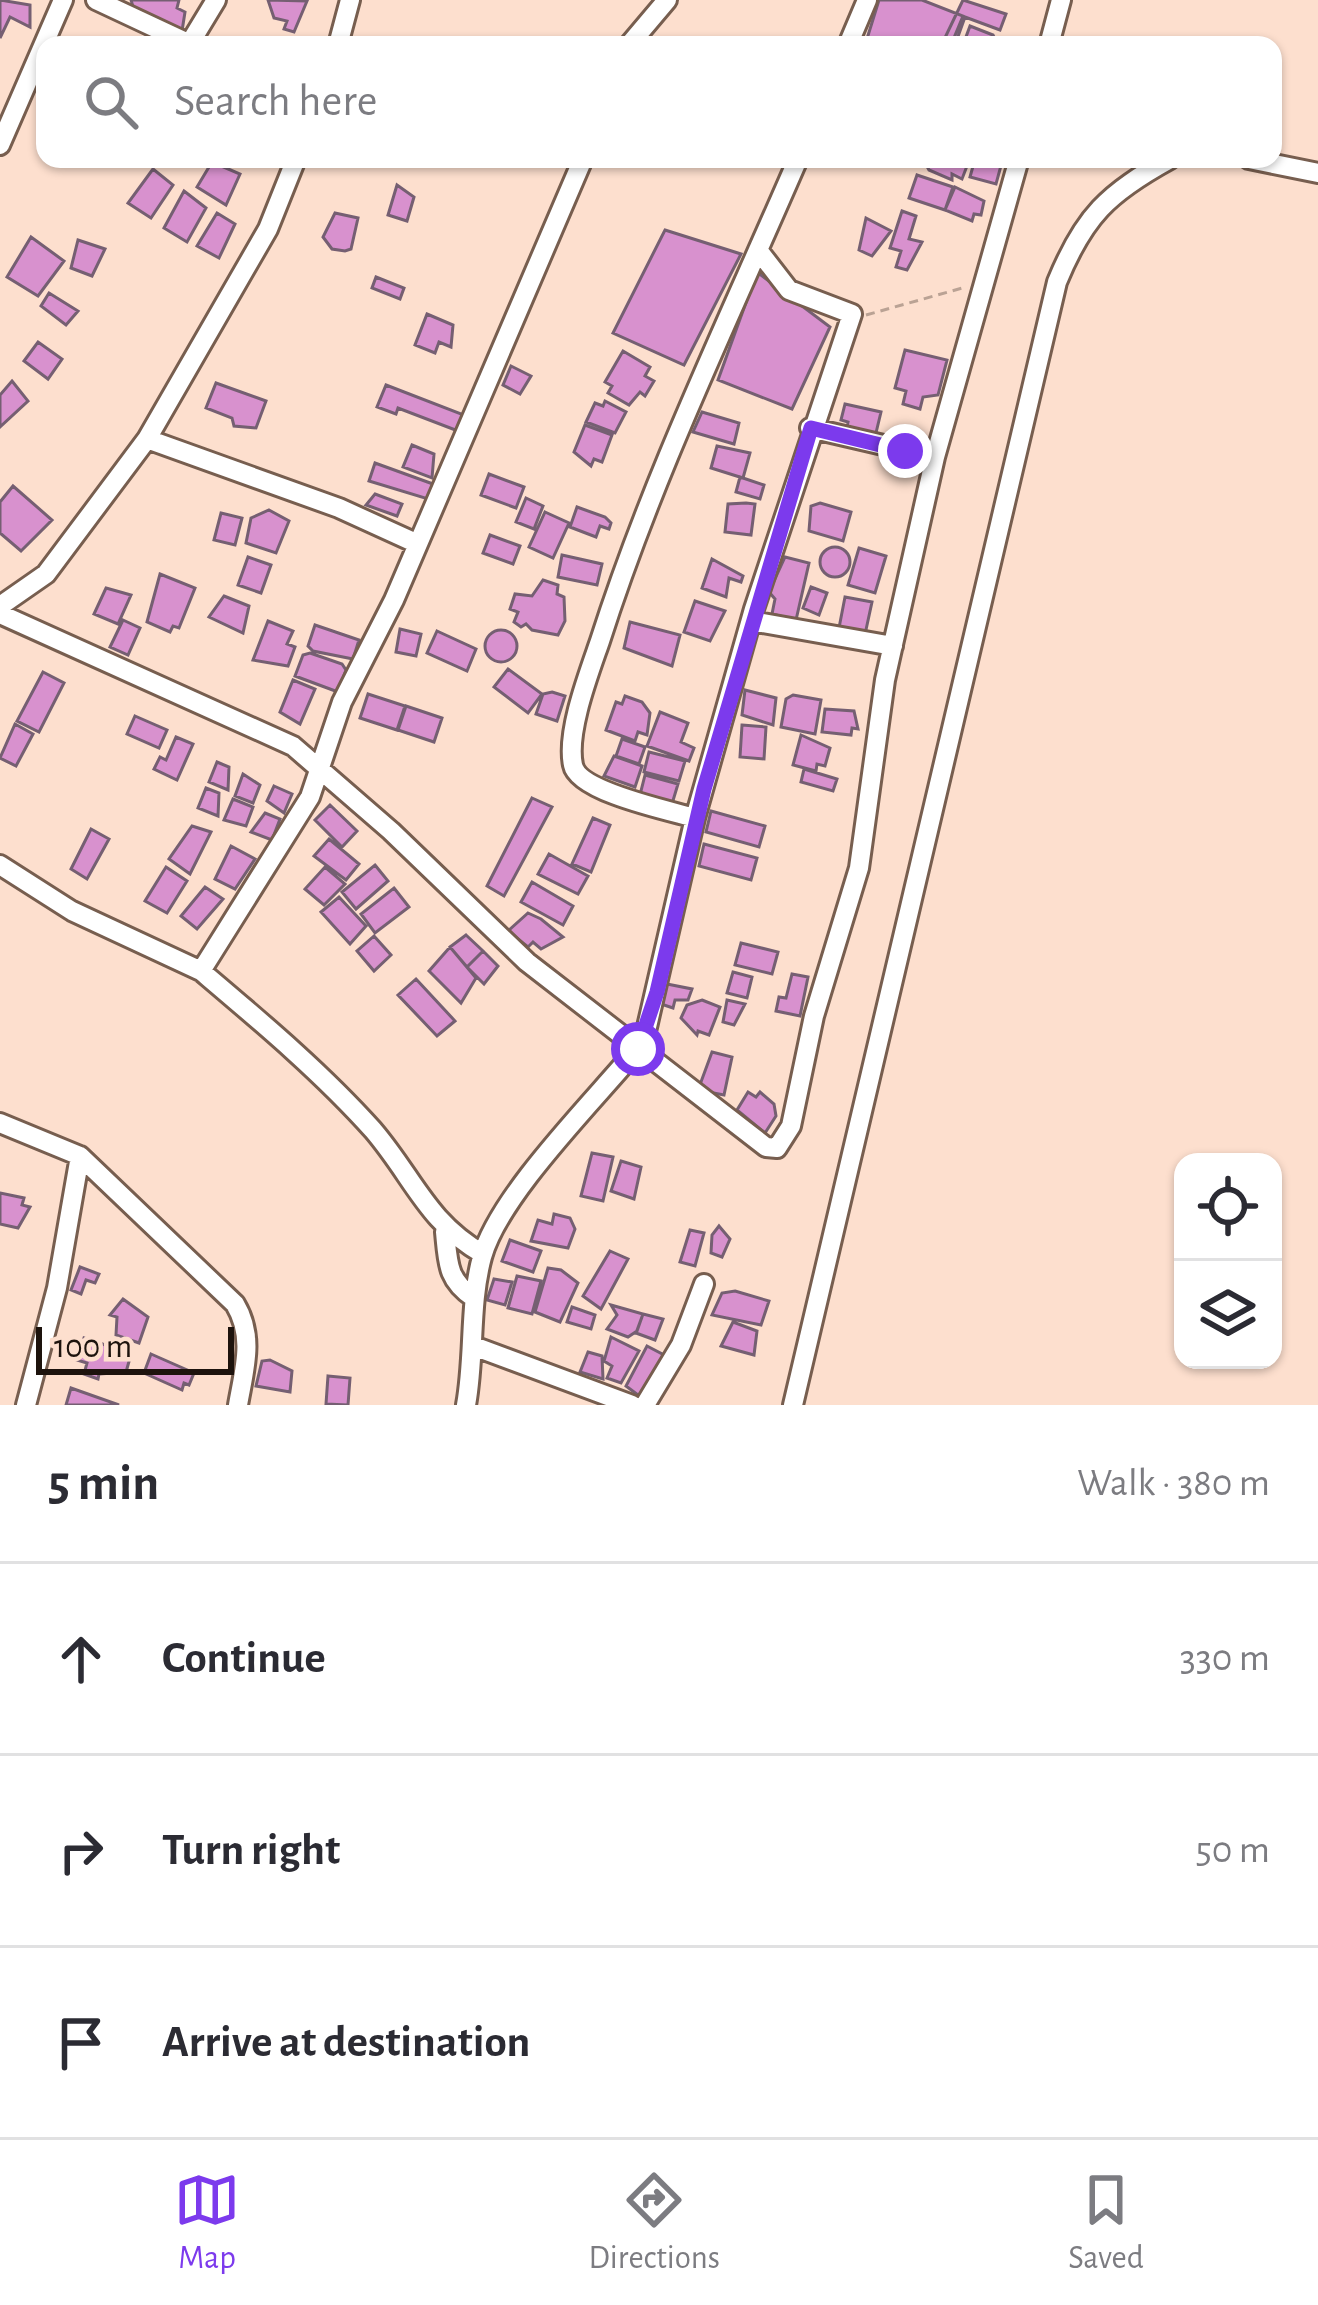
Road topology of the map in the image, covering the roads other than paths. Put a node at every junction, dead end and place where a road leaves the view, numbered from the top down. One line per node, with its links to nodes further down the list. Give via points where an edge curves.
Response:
1 (63, 0): 8 (street)
2 (96, 0): 9 (street)
3 (216, 0): 10 (street)
4 (350, 0): 11 (street)
5 (667, 0): 12 (street)
6 (868, 0): 13 (street)
7 (1061, 0): 14 (street)
8 (47, 36)
9 (174, 36)
10 (196, 36)
11 (340, 36)
12 (637, 36)
13 (852, 36)
14 (1051, 36)
15 (36, 62): 16 (street)
16 (0, 145)
17 (1282, 166): 23 (street)
18 (292, 168): 26 (street, via 268,229)
19 (579, 168): 28 (street)
20 (795, 168): 24 (street)
21 (1017, 168): 27 (street)
22 (1154, 168): 49 (street, via 1120,187 1078,231 1057,282)
23 (1318, 173)
24 (758, 250): 25 (street, via 789,290 852,314); 33 (street, via 636,527 580,701 573,766 591,785)
25 (811, 428): 27 (street); 30 (street)
26 (147, 439): 28 (street); 29 (street, via 83,532)
27 (935, 457): 31 (street)
28 (418, 544): 32 (street)
29 (0, 610): 32 (street, via 293,746)
30 (751, 621): 31 (street); 33 (street)
31 (893, 646): 36 (street, via 859,868 788,1138 766,1147)
32 (319, 772): 35 (street, via 259,886); 36 (street, via 527,962)
33 (695, 818): 36 (street)
34 (0, 865): 35 (street, via 72,910)
35 (201, 971): 39 (street, via 373,1130)
36 (638, 1049): 40 (street, via 500,1217)
37 (0, 1123): 38 (street)
38 (80, 1156): 44 (street); 45 (street, via 235,1304 248,1342)
39 (446, 1232): 40 (street); 42 (street, via 448,1271)
40 (483, 1254): 42 (street)
41 (704, 1284): 48 (street, via 681,1346)
42 (474, 1298): 43 (street)
43 (476, 1347): 46 (street); 47 (street)
44 (26, 1405)
45 (238, 1405)
46 (466, 1405)
47 (632, 1405)
48 (645, 1405)
49 (793, 1405)

